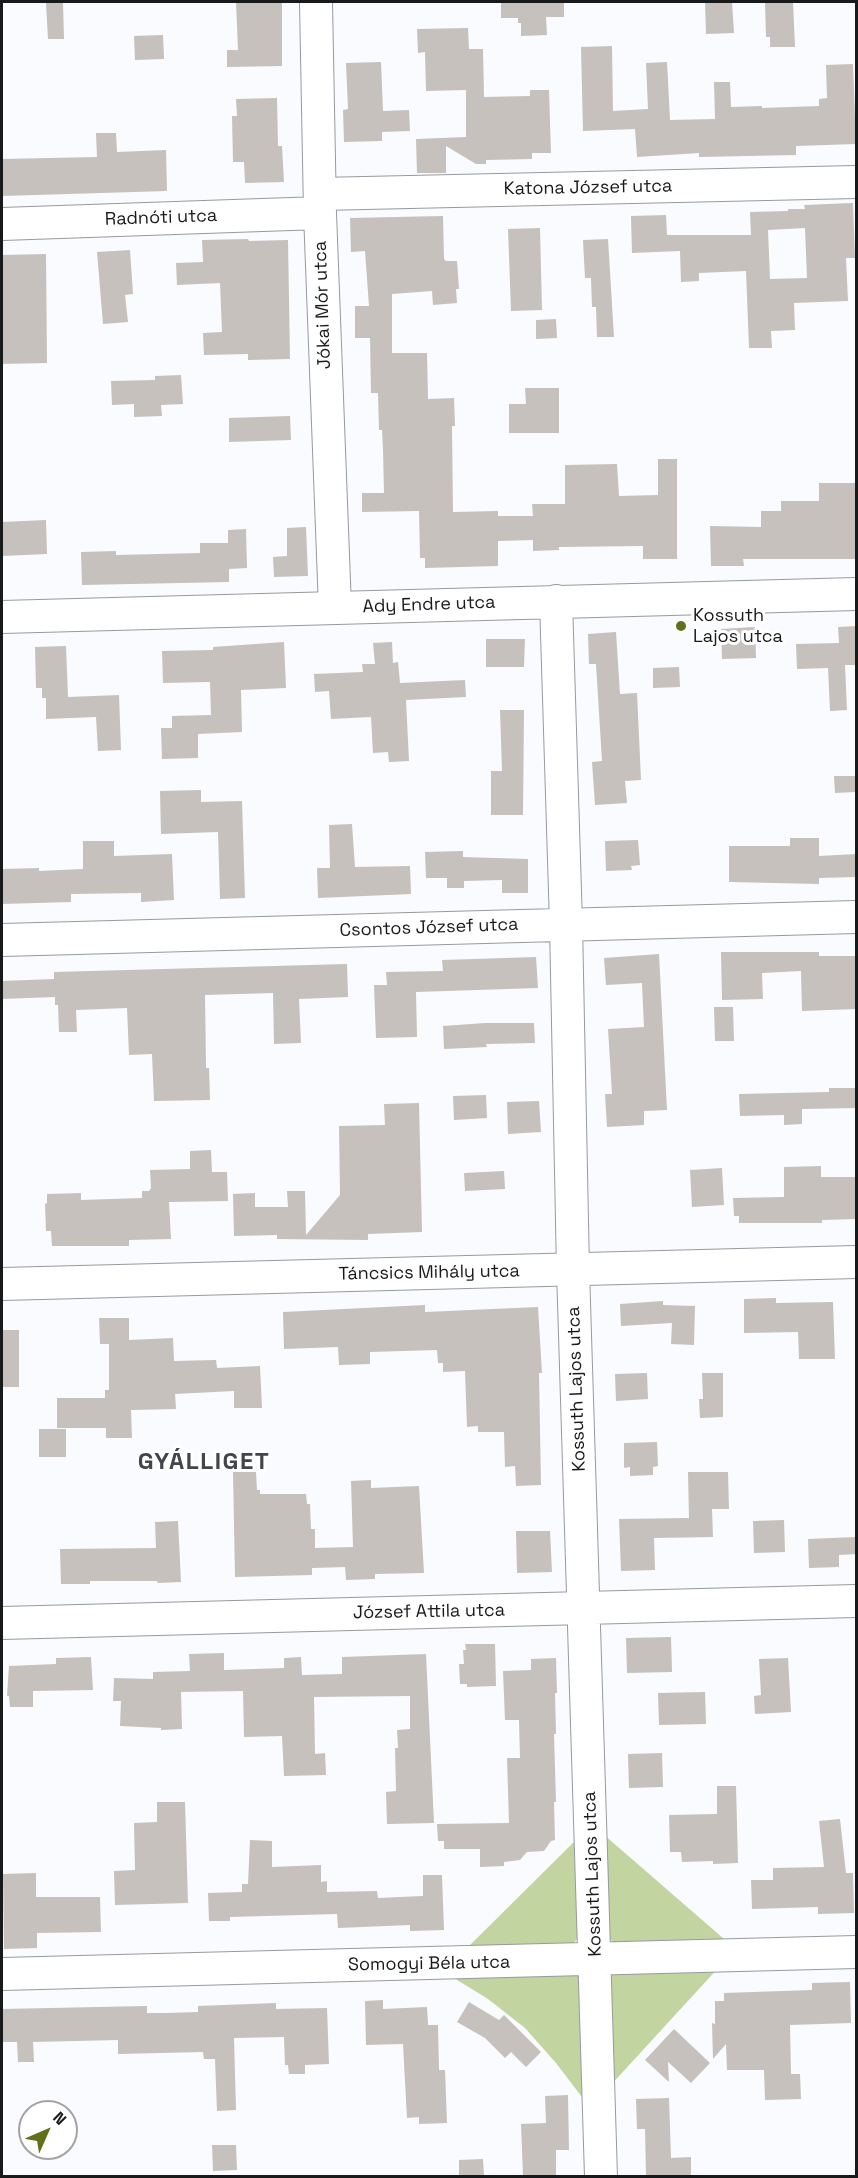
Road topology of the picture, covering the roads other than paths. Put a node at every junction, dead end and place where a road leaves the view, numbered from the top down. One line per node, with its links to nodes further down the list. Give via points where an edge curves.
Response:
1 (316, 2): 3 (street, Jókai Mór utca)
2 (856, 182): 3 (street, Katona József utca)
3 (320, 204): 4 (street, Radnóti utca); 7 (street, Jókai Mór utca)
4 (2, 224)
5 (856, 594): 6 (street, Ady Endre utca)
6 (556, 601): 7 (street, Ady Endre utca); 10 (street, Kossuth Lajos utca)
7 (335, 608): 8 (street, Ady Endre utca)
8 (2, 617)
9 (856, 917): 10 (street, Csontos József utca)
10 (566, 924): 11 (street, Csontos József utca); 13 (street, Kossuth Lajos utca)
11 (2, 940)
12 (856, 1262): 13 (street, Táncsics Mihály utca)
13 (573, 1270): 14 (street, Táncsics Mihály utca); 16 (street, Kossuth Lajos utca)
14 (2, 1284)
15 (856, 1601): 16 (street, József Attila utca)
16 (584, 1609): 17 (street, József Attila utca); 19 (street, Kossuth Lajos utca)
17 (2, 1623)
18 (856, 1952): 19 (street, Somogyi Béla utca)
19 (595, 1959): 20 (street, Somogyi Béla utca); 21 (street, Kossuth Lajos utca)
20 (2, 1974)
21 (601, 2176)

